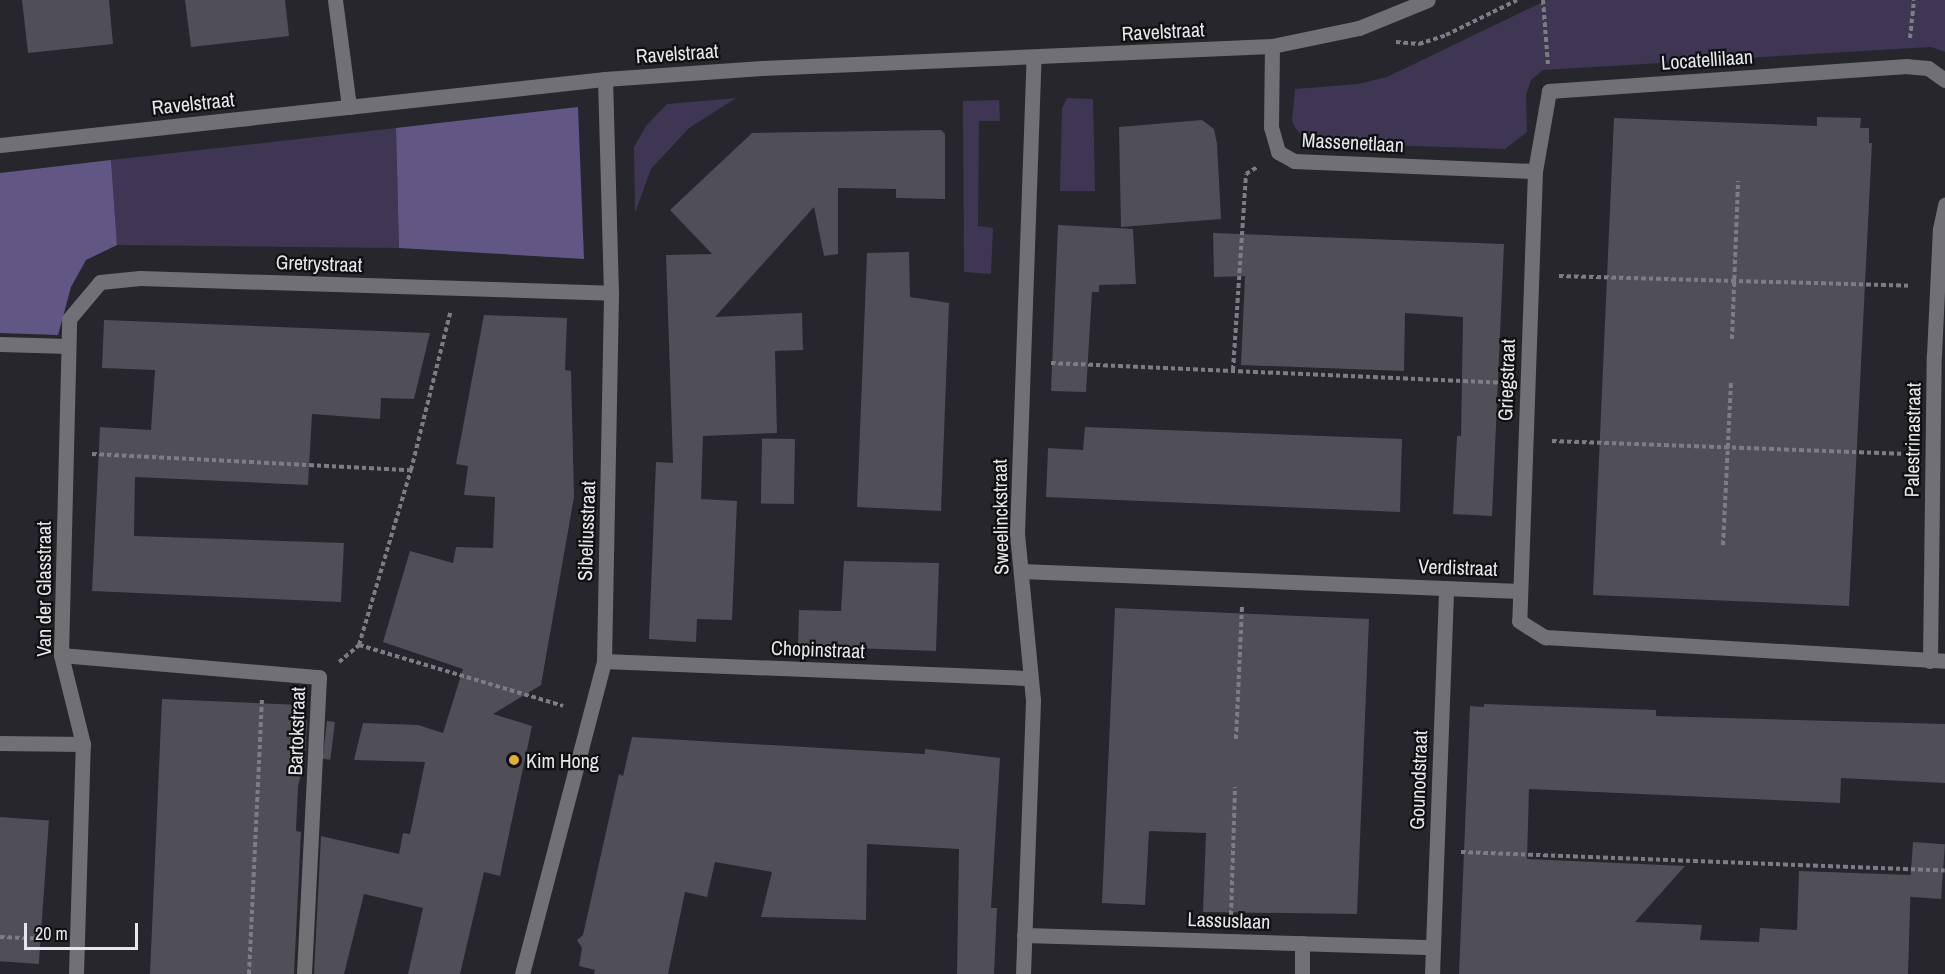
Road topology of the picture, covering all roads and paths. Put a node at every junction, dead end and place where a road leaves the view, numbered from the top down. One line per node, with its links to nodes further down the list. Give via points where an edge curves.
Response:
1 (335, 0): 13 (street)
2 (1428, 0): 6 (street, Ravelstraat)
3 (1517, 0): 6 (path, via 1462,28 1419,44 1401,44)
4 (1543, 0): 12 (path)
5 (1914, 0): 9 (path)
6 (1359, 28): 7 (street, Ravelstraat)
7 (1272, 46): 8 (street, Ravelstraat); 15 (street, Massenetlaan, via 1271,128)
8 (1034, 58): 10 (street, Ravelstraat, via 762,68); 28 (street, Sweelinckstraat)
9 (1907, 66): 11 (street, Locatellilaan, via 1928,68); 12 (street, Locatellilaan)
10 (605, 79): 13 (street, Ravelstraat); 23 (street, Sibeliusstraat)
11 (1945, 80)
12 (1549, 91): 16 (street)
13 (349, 107): 14 (street, Ravelstraat)
14 (0, 145)
15 (1278, 152): 16 (street, Massenetlaan, via 1294,161); 29 (path, via 1246,174)
16 (1535, 171): 19 (street, Griegstraat)
17 (1738, 181): 20 (path)
18 (1945, 206): 21 (street, Palestrinastraat)
19 (1531, 275): 20 (path); 31 (street, Griegstraat)
20 (1733, 281): 21 (path); 24 (path)
21 (1937, 287): 27 (street, Palestrinastraat)
22 (456, 288): 23 (street, Gretrystraat); 26 (street, Gretrystraat, via 140,278 100,282 69,319); 36 (path)
23 (611, 293): 44 (street, Sibeliusstraat)
24 (1732, 339)
25 (0, 344): 26 (street)
26 (68, 346): 34 (street, Van der Glasstraat)
27 (1940, 354): 35 (street, Palestrinastraat)
28 (1023, 362): 29 (path); 38 (street, Sweelinckstraat, via 1017,532)
29 (1233, 370): 31 (path)
30 (1731, 381): 33 (path)
31 (1527, 384): 32 (street, Griegstraat)
32 (1525, 440): 33 (path); 41 (street, Griegstraat)
33 (1728, 447): 35 (path); 37 (path)
34 (66, 453): 36 (path); 43 (street, Van der Glasstraat)
35 (1933, 455): 45 (street, Palestrinastraat)
36 (411, 470): 42 (path)
37 (1723, 545)
38 (1021, 571): 39 (street, Verdistraat); 48 (street, Sweelinckstraat)
39 (1243, 580): 40 (street, Verdistraat); 50 (path)
40 (1446, 588): 41 (street, Verdistraat); 54 (street, Gounodstraat)
41 (1520, 591): 45 (street, Verdistraat, via 1519,621 1545,637)
42 (359, 645): 47 (path); 49 (path, via 538,701)
43 (61, 655): 46 (street, Bartokstraat); 52 (street, Van der Glasstraat)
44 (604, 661): 48 (street, Chopinstraat); 49 (street, Sibeliusstraat)
45 (1938, 661)
46 (263, 674): 47 (street, Bartokstraat); 63 (path)
47 (319, 677): 64 (street, Bartokstraat)
48 (1031, 678): 56 (street, Sweelinckstraat)
49 (591, 712): 65 (street, Sibeliusstraat)
50 (1236, 739)
51 (0, 743): 52 (street)
52 (83, 744): 58 (street, Van der Glasstraat)
53 (1235, 787): 59 (path)
54 (1437, 851): 55 (path); 61 (street, Gounodstraat)
55 (1945, 871)
56 (1024, 935): 59 (street, Lassuslaan); 66 (street, Sweelinckstraat)
57 (0, 937): 58 (path)
58 (76, 940): 62 (street, Van der Glasstraat)
59 (1230, 941): 60 (street, Lassuslaan)
60 (1302, 943): 61 (street, Lassuslaan); 67 (street)
61 (1433, 947): 68 (street, Gounodstraat)
62 (76, 974)
63 (249, 974)
64 (304, 974)
65 (522, 974)
66 (1023, 974)
67 (1302, 974)
68 (1432, 974)

